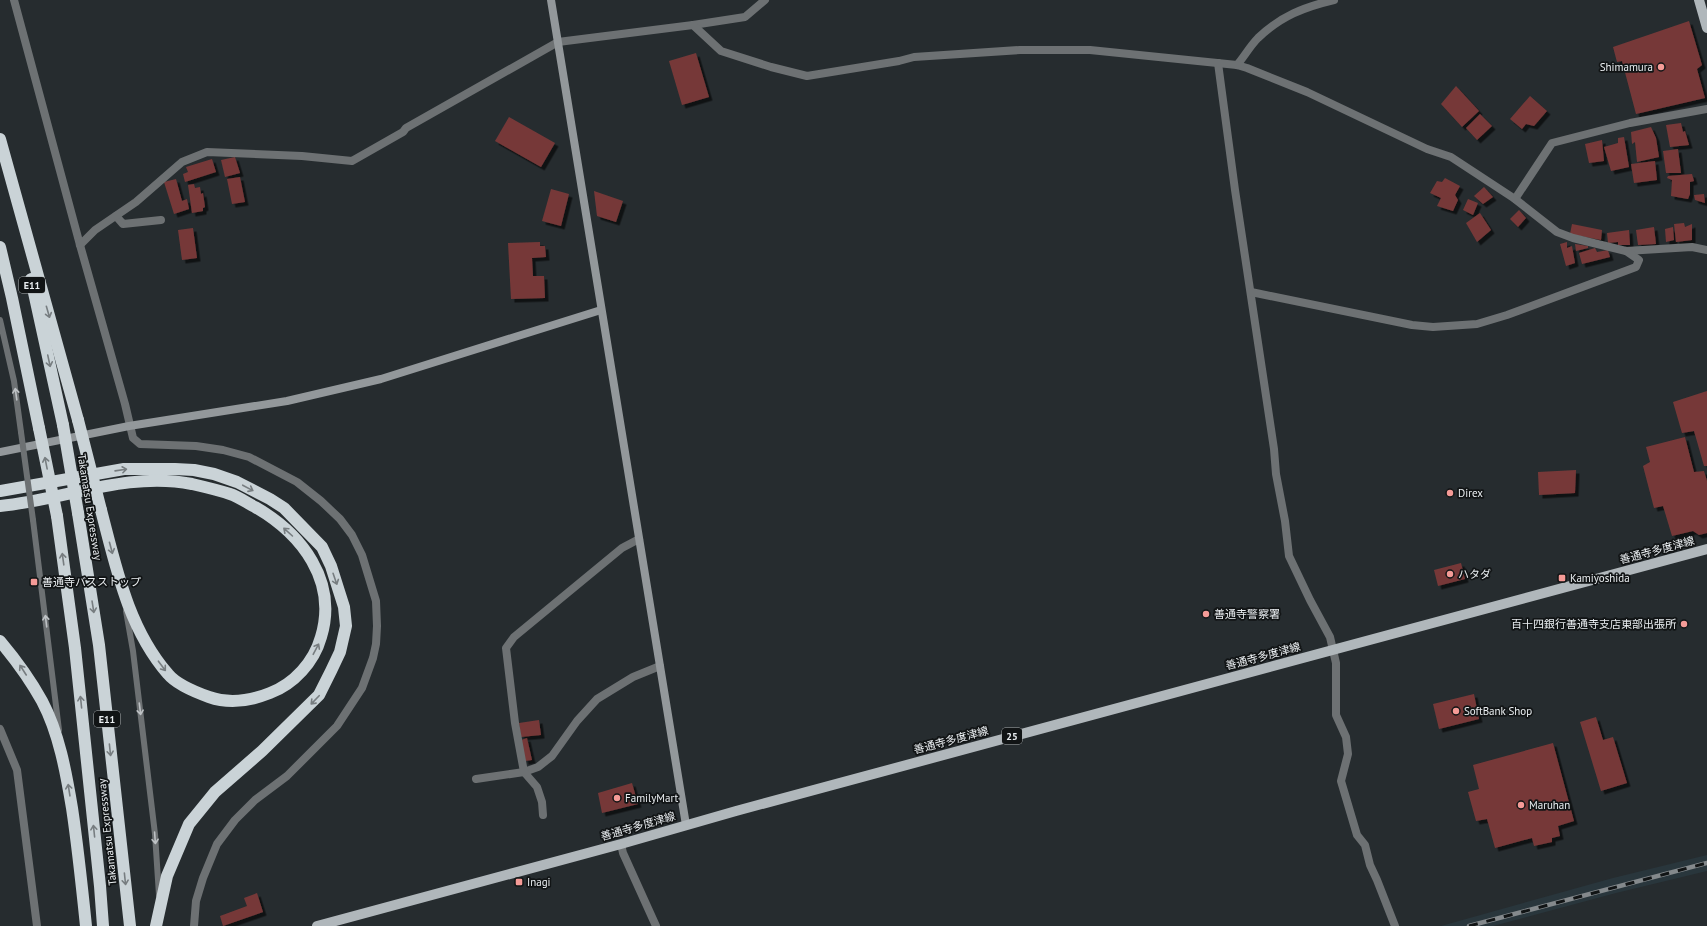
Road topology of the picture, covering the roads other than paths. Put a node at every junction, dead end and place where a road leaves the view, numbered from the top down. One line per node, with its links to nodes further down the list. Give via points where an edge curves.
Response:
1 (14, 0): 17 (street)
2 (551, 0): 8 (street)
3 (765, 0): 6 (street, via 745,17)
4 (1334, 0): 10 (street, via 1309,6 1286,16 1258,39)
5 (1699, 0): 7 (main road)
6 (694, 25): 8 (street); 9 (street, via 721,51 807,76 914,57 1020,50 1090,50)
7 (1707, 28)
8 (558, 42): 15 (street, via 352,160 207,152 182,162); 22 (street)
9 (1218, 63): 10 (street); 21 (street)
10 (1237, 66): 14 (street, via 1308,92 1420,146 1451,157)
11 (1707, 109): 14 (street, via 1630,123 1552,143)
12 (0, 139): 30 (highway, one-way to 30, bridge, via 78,420)
13 (0, 145): 45 (highway, Takamatsu Expressway / E11, one-way to 45, bridge, via 63,425 78,513 99,645)
14 (1515, 200): 20 (street, via 1557,232)
15 (116, 216): 16 (street, via 123,224); 17 (street, via 95,230)
16 (161, 220)
17 (80, 245): 24 (street)
18 (0, 247): 44 (highway, Takamatsu Expressway / E11, one-way to 18, bridge, via 76,648 57,516)
19 (1707, 250): 20 (street, via 1692,247)
20 (1626, 251): 21 (street, via 1639,260 1636,267 1478,324 1433,327 1412,325)
21 (1251, 292): 32 (street, via 1289,556 1330,637)
22 (601, 310): 24 (street, via 381,379 287,401); 28 (street)
23 (0, 320): 35 (lane, one-way to 23, bridge, via 14,381)
24 (129, 426): 25 (street); 47 (street, via 133,438 140,444 196,446 223,450 249,457 297,482 340,519 352,536 362,555 376,601 376,644 362,688 337,726 287,776 255,800 235,820 217,844 202,878)
25 (0, 452)
26 (0, 491): 41 (highway, one-way to 41, via 124,470 175,469 214,474 237,482 284,508 322,547 331,566 344,607 346,626 332,671 319,695 262,751 215,792 189,824 167,876)
27 (0, 506): 30 (highway, one-way to 27, via 140,634 169,675 193,691 222,701 245,701 282,689 308,663 319,646 324,626 326,605 323,585 309,555 274,520 232,495 173,482 124,483)
28 (639, 538): 33 (street); 36 (street, via 622,548 514,637 506,648)
29 (1707, 548): 32 (main road, 善通寺多度津線 / 25)
30 (121, 587): 41 (lane, one-way to 41, via 133,650 149,781)
31 (0, 641): 35 (highway, one-way to 31, via 42,701 21,666)
32 (1332, 649): 39 (main road, 善通寺多度津線 / 25); 50 (street, via 1336,662 1336,715 1346,737 1348,754 1341,781 1357,835 1365,845 1370,865)
33 (660, 666): 36 (street, via 633,677 597,699 577,721 552,756 538,767); 39 (street)
34 (0, 729): 42 (street, via 17,770)
35 (62, 757): 43 (highway, one-way to 35, via 79,852)
36 (524, 772): 37 (street); 38 (street, via 537,787)
37 (476, 779)
38 (543, 815)
39 (686, 824): 40 (main road, 善通寺多度津線 / 25)
40 (621, 844): 48 (main road, 善通寺多度津線 / 25); 49 (street)
41 (159, 908): 46 (highway)
42 (37, 926)
43 (86, 926)
44 (103, 926)
45 (130, 926)
46 (156, 926)
47 (194, 926)
48 (317, 926)
49 (656, 926)
50 (1395, 926)

